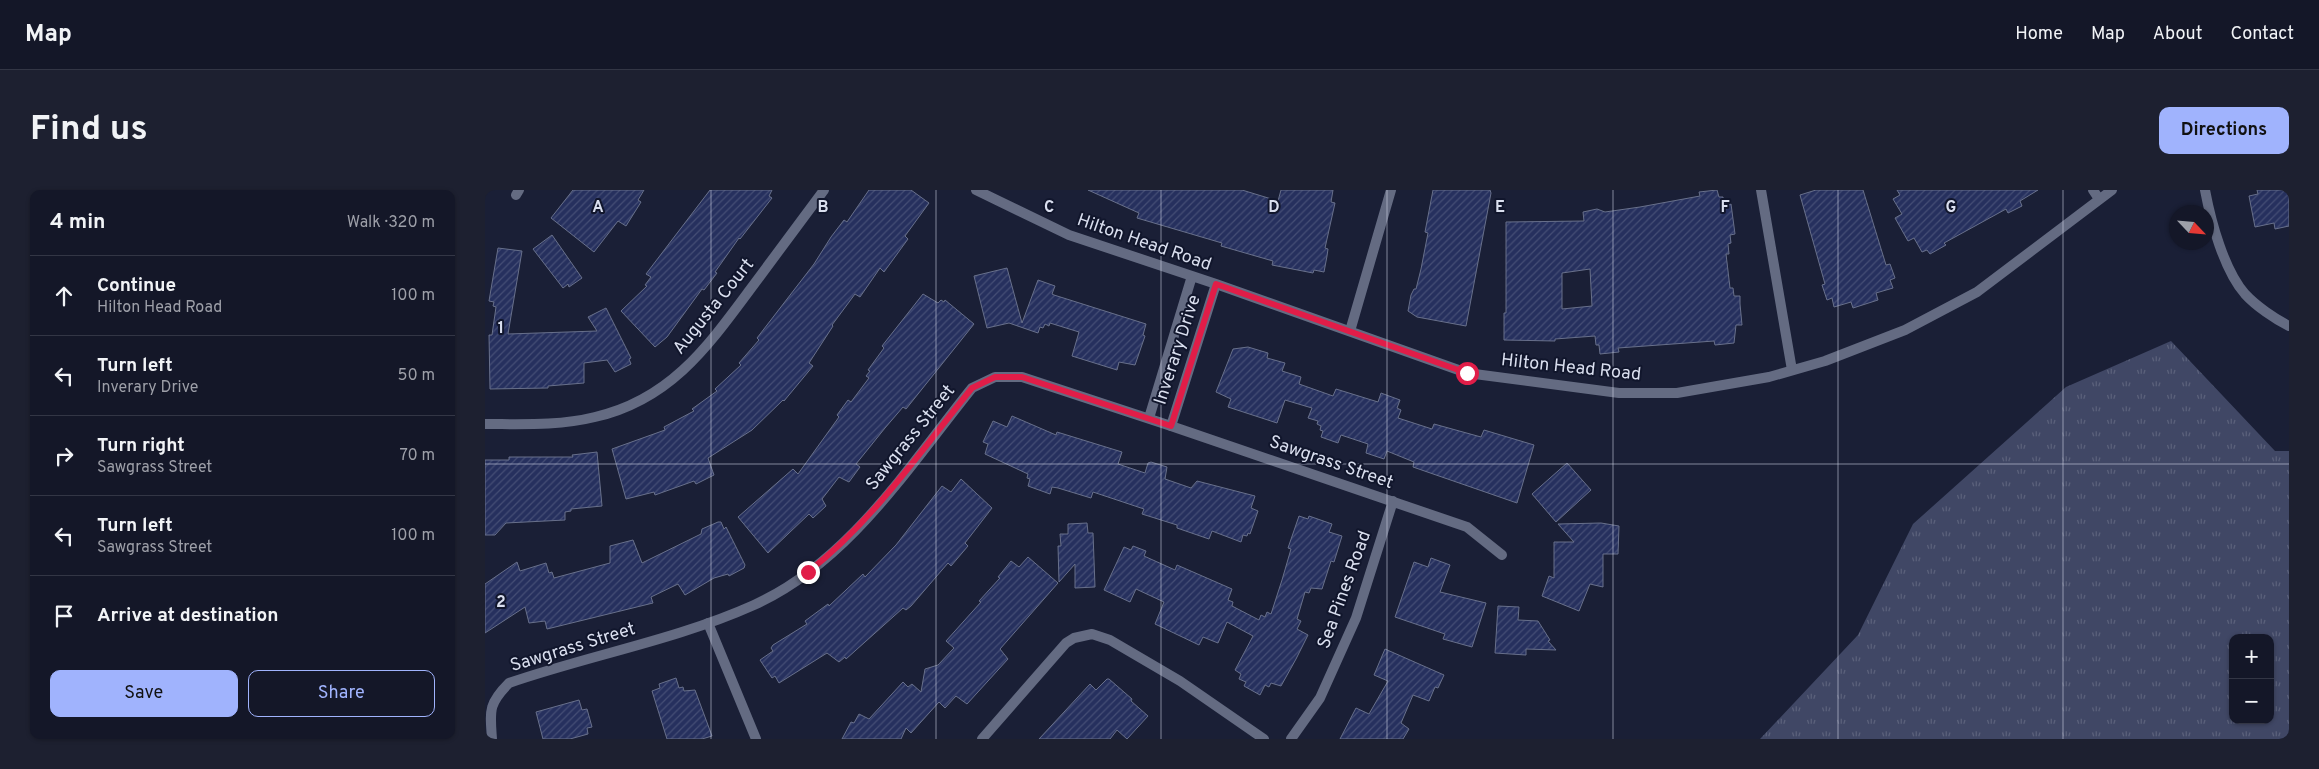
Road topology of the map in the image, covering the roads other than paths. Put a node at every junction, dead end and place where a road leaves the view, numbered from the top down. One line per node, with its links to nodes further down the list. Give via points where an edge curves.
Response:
1 (824, 190): 15 (street, Augusta Court, via 703,352 659,391 625,408 595,417 548,423)
2 (976, 190): 9 (street, Hilton Head Road, via 1069,235)
3 (1391, 190): 12 (street)
4 (1761, 190): 13 (street)
5 (2093, 190): 8 (street)
6 (2112, 190): 8 (street, Hilton Head Road)
7 (2205, 190): 11 (street, via 2210,219 2245,294)
8 (2099, 199): 13 (street, Hilton Head Road, via 1977,292 1905,330 1825,361)
9 (1192, 276): 10 (street, Hilton Head Road); 14 (street)
10 (1216, 284): 12 (street, Hilton Head Road); 16 (street, Inverary Drive)
11 (2289, 326)
12 (1350, 331): 13 (street, Hilton Head Road, via 1467,373 1619,393 1677,393)
13 (1792, 370)
14 (1149, 418): 16 (street, Sawgrass Street); 19 (street, Sawgrass Street, via 1022,377 995,377 972,388 868,517 832,553 775,593)
15 (485, 424)
16 (1171, 426): 17 (street, Sawgrass Street)
17 (1393, 502): 18 (street, Sawgrass Street, via 1467,527); 24 (street, Sea Pines Road, via 1356,618 1320,698)
18 (1502, 555)
19 (708, 623): 20 (street, Sawgrass Street, via 509,683 490,708); 21 (street)
20 (492, 739)
21 (756, 739)
22 (982, 739): 23 (street, via 1066,643 1093,634 1110,640 1180,681)
23 (1264, 739)
24 (1291, 739)

